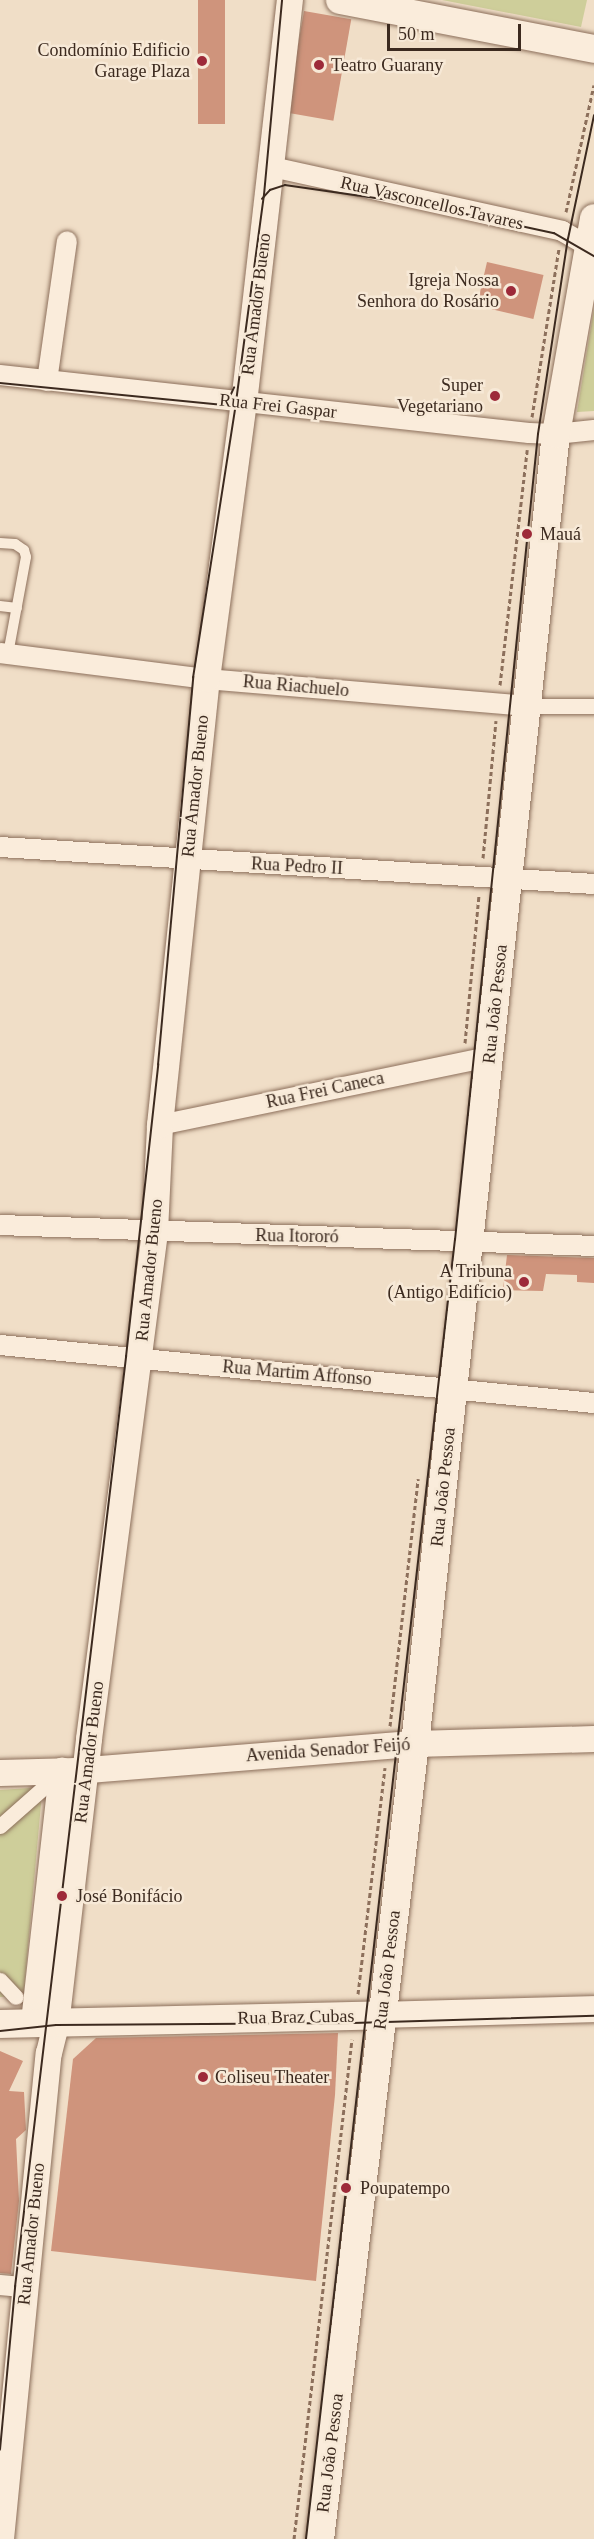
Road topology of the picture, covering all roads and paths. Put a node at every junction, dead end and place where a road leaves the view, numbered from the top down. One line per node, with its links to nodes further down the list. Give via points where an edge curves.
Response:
1 (290, 0): 5 (street, Rua Amador Bueno)
2 (340, 0): 3 (main road)
3 (594, 50)
4 (594, 85): 7 (path)
5 (272, 167): 7 (street, Rua Vasconcellos Tavares); 12 (street, Rua Amador Bueno)
6 (594, 218): 9 (main road, Rua João Pessoa)
7 (562, 231): 9 (street, Rua Vasconcellos Tavares); 14 (path)
8 (68, 241): 11 (street)
9 (591, 248): 14 (main road, Rua João Pessoa)
10 (0, 375): 11 (street, Rua Frei Gaspar)
11 (47, 381): 12 (street, Rua Frei Gaspar)
12 (244, 403): 14 (street, Rua Frei Gaspar); 19 (street, Rua Amador Bueno)
13 (594, 430): 14 (street, Rua Frei Gaspar)
14 (543, 433): 20 (path); 21 (main road, Rua João Pessoa)
15 (0, 543): 17 (lane, via 15,544 26,557)
16 (0, 606): 17 (lane)
17 (16, 608): 18 (lane)
18 (4, 653): 19 (street, Rua Riachuelo)
19 (207, 679): 20 (street, Rua Riachuelo); 24 (street, Rua Amador Bueno)
20 (498, 703): 21 (street, Rua Riachuelo); 25 (path)
21 (527, 706): 22 (street, Rua Riachuelo); 25 (main road, Rua João Pessoa)
22 (594, 706)
23 (0, 847): 24 (street, Rua Pedro II)
24 (188, 859): 25 (street, Rua Pedro II); 28 (street, Rua Amador Bueno)
25 (494, 878): 26 (street, Rua Pedro II); 27 (main road, Rua João Pessoa); 27 (path)
26 (594, 884)
27 (476, 1059): 28 (street, Rua Frei Caneca); 31 (main road, Rua João Pessoa)
28 (160, 1125): 30 (street, Rua Amador Bueno)
29 (0, 1225): 30 (street, Rua Itororó)
30 (155, 1232): 31 (street, Rua Itororó); 34 (street, Rua Amador Bueno)
31 (469, 1241): 32 (street, Rua Itororó); 35 (main road, Rua João Pessoa)
32 (594, 1246)
33 (0, 1345): 34 (street, Rua Martim Affonso)
34 (140, 1359): 35 (street, Rua Martim Affonso); 40 (street, Rua Amador Bueno)
35 (453, 1388): 36 (street, Rua Martim Affonso); 39 (main road, Rua João Pessoa)
36 (594, 1403)
37 (418, 1479): 39 (path)
38 (594, 1739): 39 (street, Avenida Senador Feijó)
39 (402, 1745): 40 (street, Avenida Senador Feijó); 46 (main road, Rua João Pessoa); 46 (path)
40 (74, 1771): 41 (street, Avenida Senador Feijó); 42 (street); 47 (street, Rua Amador Bueno)
41 (0, 1773)
42 (0, 1826)
43 (0, 1980): 44 (street)
44 (16, 1996)
45 (594, 2009): 46 (street, Rua Braz Cubas)
46 (368, 2016): 47 (main road, Rua Braz Cubas); 51 (path); 52 (main road, Rua João Pessoa)
47 (45, 2022): 48 (main road, Rua Braz Cubas); 49 (street, Rua Amador Bueno, via 49,2053)
48 (0, 2024)
49 (13, 2286): 50 (street, Rua Amador Bueno)
50 (1, 2539)
51 (294, 2539)
52 (320, 2539)

